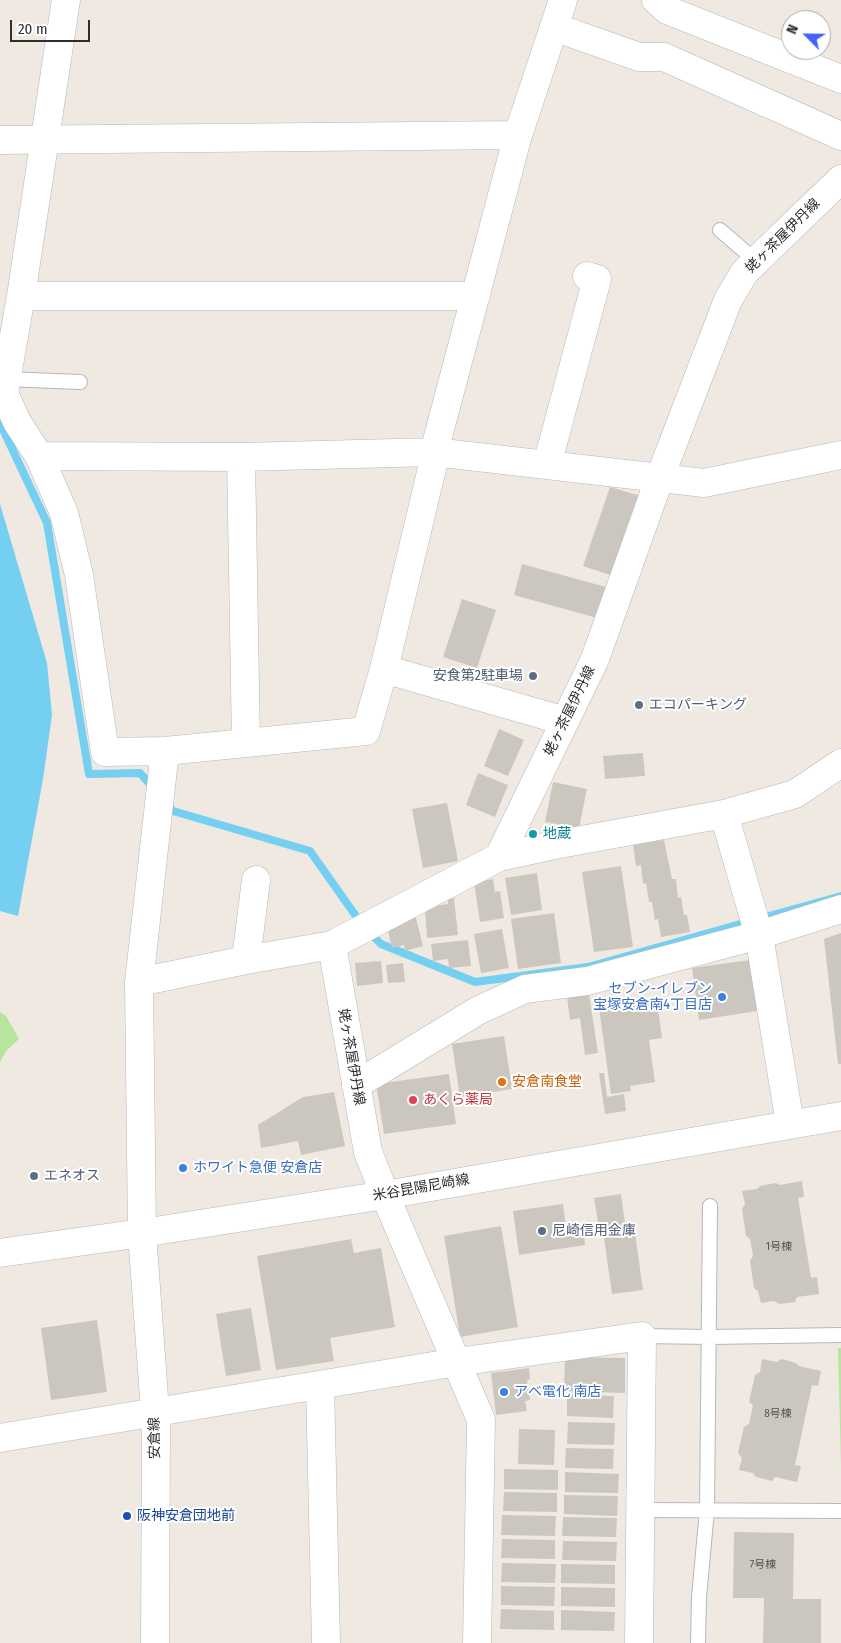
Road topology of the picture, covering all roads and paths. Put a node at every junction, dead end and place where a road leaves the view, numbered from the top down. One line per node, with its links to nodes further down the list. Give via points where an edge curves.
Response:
1 (66, 0): 8 (street)
2 (563, 0): 4 (street)
3 (656, 0): 5 (street, via 667,10)
4 (554, 27): 6 (street); 7 (street, via 639,56 664,57)
5 (841, 79)
6 (518, 135): 8 (street); 15 (street)
7 (841, 136)
8 (45, 139): 9 (street); 14 (street)
9 (0, 140)
10 (841, 178): 12 (street, 姥ヶ茶屋伊丹線)
11 (720, 230): 12 (lane)
12 (756, 261): 23 (street, 姥ヶ茶屋伊丹線, via 744,273 728,300)
13 (596, 279): 22 (street)
14 (21, 296): 15 (street); 17 (street)
15 (476, 296): 18 (street)
16 (80, 382): 17 (lane)
17 (4, 388): 20 (street, via 17,422)
18 (434, 452): 21 (street); 22 (street); 24 (street)
19 (841, 455): 23 (street, via 704,483)
20 (39, 456): 21 (street); 27 (street, via 64,512 79,575 105,752)
21 (241, 457): 26 (street)
22 (547, 465): 23 (street)
23 (660, 477): 25 (street, 姥ヶ茶屋伊丹線, via 595,659)
24 (384, 669): 25 (street); 26 (street, via 366,731)
25 (564, 721): 30 (street, 姥ヶ茶屋伊丹線)
26 (246, 743): 27 (street)
27 (165, 751): 36 (street, 安倉線)
28 (841, 762): 29 (street, via 795,794)
29 (724, 814): 30 (street); 33 (street)
30 (499, 857): 34 (street)
31 (256, 880): 35 (street)
32 (841, 909): 33 (street)
33 (759, 935): 37 (street, via 587,981 525,988 479,1010); 39 (street)
34 (332, 945): 35 (street); 37 (street, 姥ヶ茶屋伊丹線)
35 (246, 960): 36 (street)
36 (139, 982): 42 (street, 安倉線)
37 (356, 1085): 40 (street, 姥ヶ茶屋伊丹線, via 368,1152)
38 (841, 1116): 39 (street, 米谷昆陽尼崎線)
39 (790, 1124): 40 (street, 米谷昆陽尼崎線)
40 (385, 1195): 42 (street, 米谷昆陽尼崎線); 47 (street, 姥ヶ茶屋伊丹線)
41 (710, 1206): 46 (lane)
42 (142, 1233): 43 (street, 米谷昆陽尼崎線); 49 (street, 安倉線)
43 (0, 1253)
44 (841, 1335): 46 (lane)
45 (642, 1336): 46 (lane); 47 (street); 51 (street)
46 (710, 1337): 52 (lane)
47 (457, 1362): 48 (street); 56 (street, 姥ヶ茶屋伊丹線, via 481,1420)
48 (320, 1385): 49 (street); 55 (street)
49 (155, 1413): 50 (street); 54 (street, 安倉線)
50 (0, 1438)
51 (640, 1510): 52 (lane); 57 (street)
52 (707, 1510): 53 (lane); 58 (lane)
53 (841, 1511)
54 (155, 1643)
55 (326, 1643)
56 (476, 1643)
57 (639, 1643)
58 (698, 1643)

